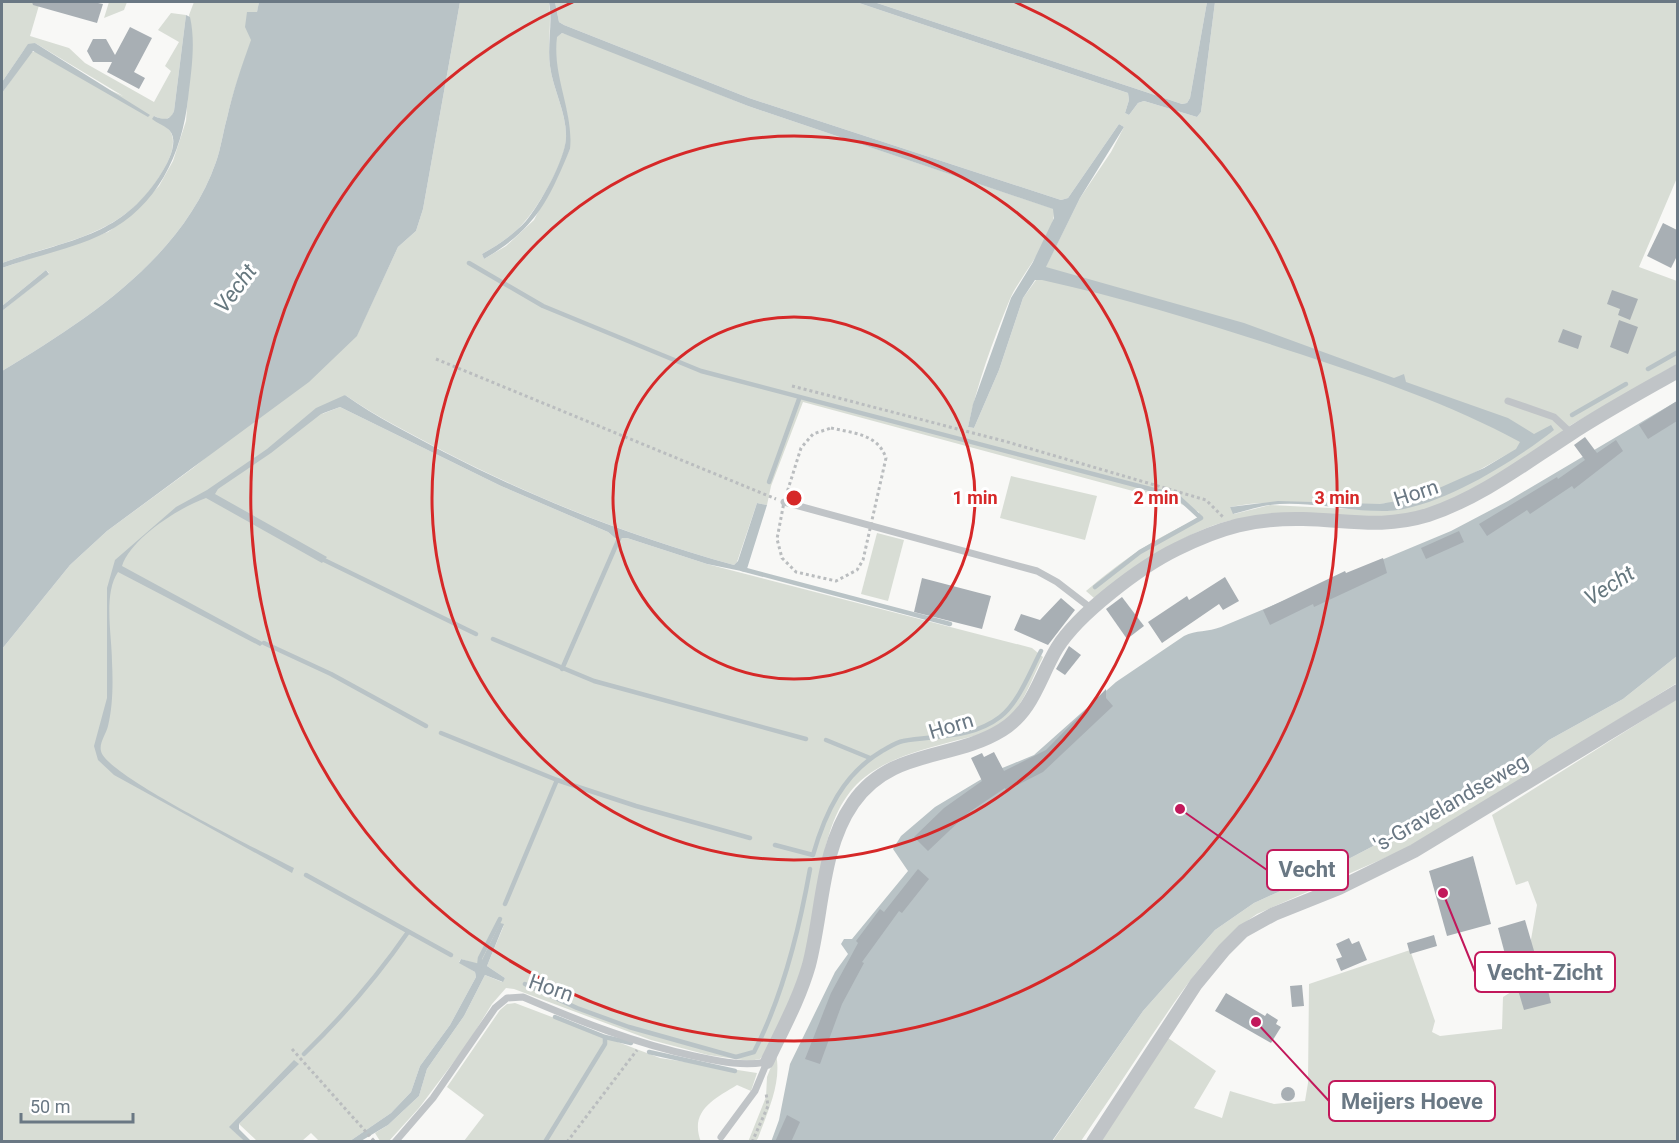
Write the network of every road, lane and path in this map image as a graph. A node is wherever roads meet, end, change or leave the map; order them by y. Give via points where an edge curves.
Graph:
1 (436, 360) dead end
2 (1677, 371) edge
3 (792, 386) dead end
4 (1508, 401) dead end
5 (1572, 433) junction
6 (784, 502) joint
7 (1228, 526) junction
8 (1092, 609) junction
9 (1677, 691) edge
10 (643, 1044) junction
11 (292, 1049) dead end
12 (767, 1062) junction
13 (765, 1086) dead end
14 (721, 1137) dead end
15 (375, 1142) edge
16 (395, 1142) edge
17 (567, 1142) edge
18 (752, 1142) edge
19 (1094, 1142) edge

1 - 6 path
2 - 5 street, Horn
3 - 7 path via 1004,441 1206,500 1221,512
4 - 5 lane via 1554,417
5 - 7 street, Horn via 1492,486 1428,515 1383,525 1286,519
6 - 8 lane via 1037,572
7 - 8 street, Horn via 1174,550
8 - 12 street, Horn via 1057,648 1044,679 1021,716 984,739 896,765 854,802 830,848 822,906 794,1009
9 - 19 street, 's-Gravelandseweg via 1414,851 1243,931 1203,975
10 - 12 lane, Horn via 721,1062
10 - 16 lane, Horn via 523,997 507,998 495,1008 433,1098
10 - 17 path
11 - 15 path
12 - 14 lane via 755,1091
13 - 18 path via 768,1106

